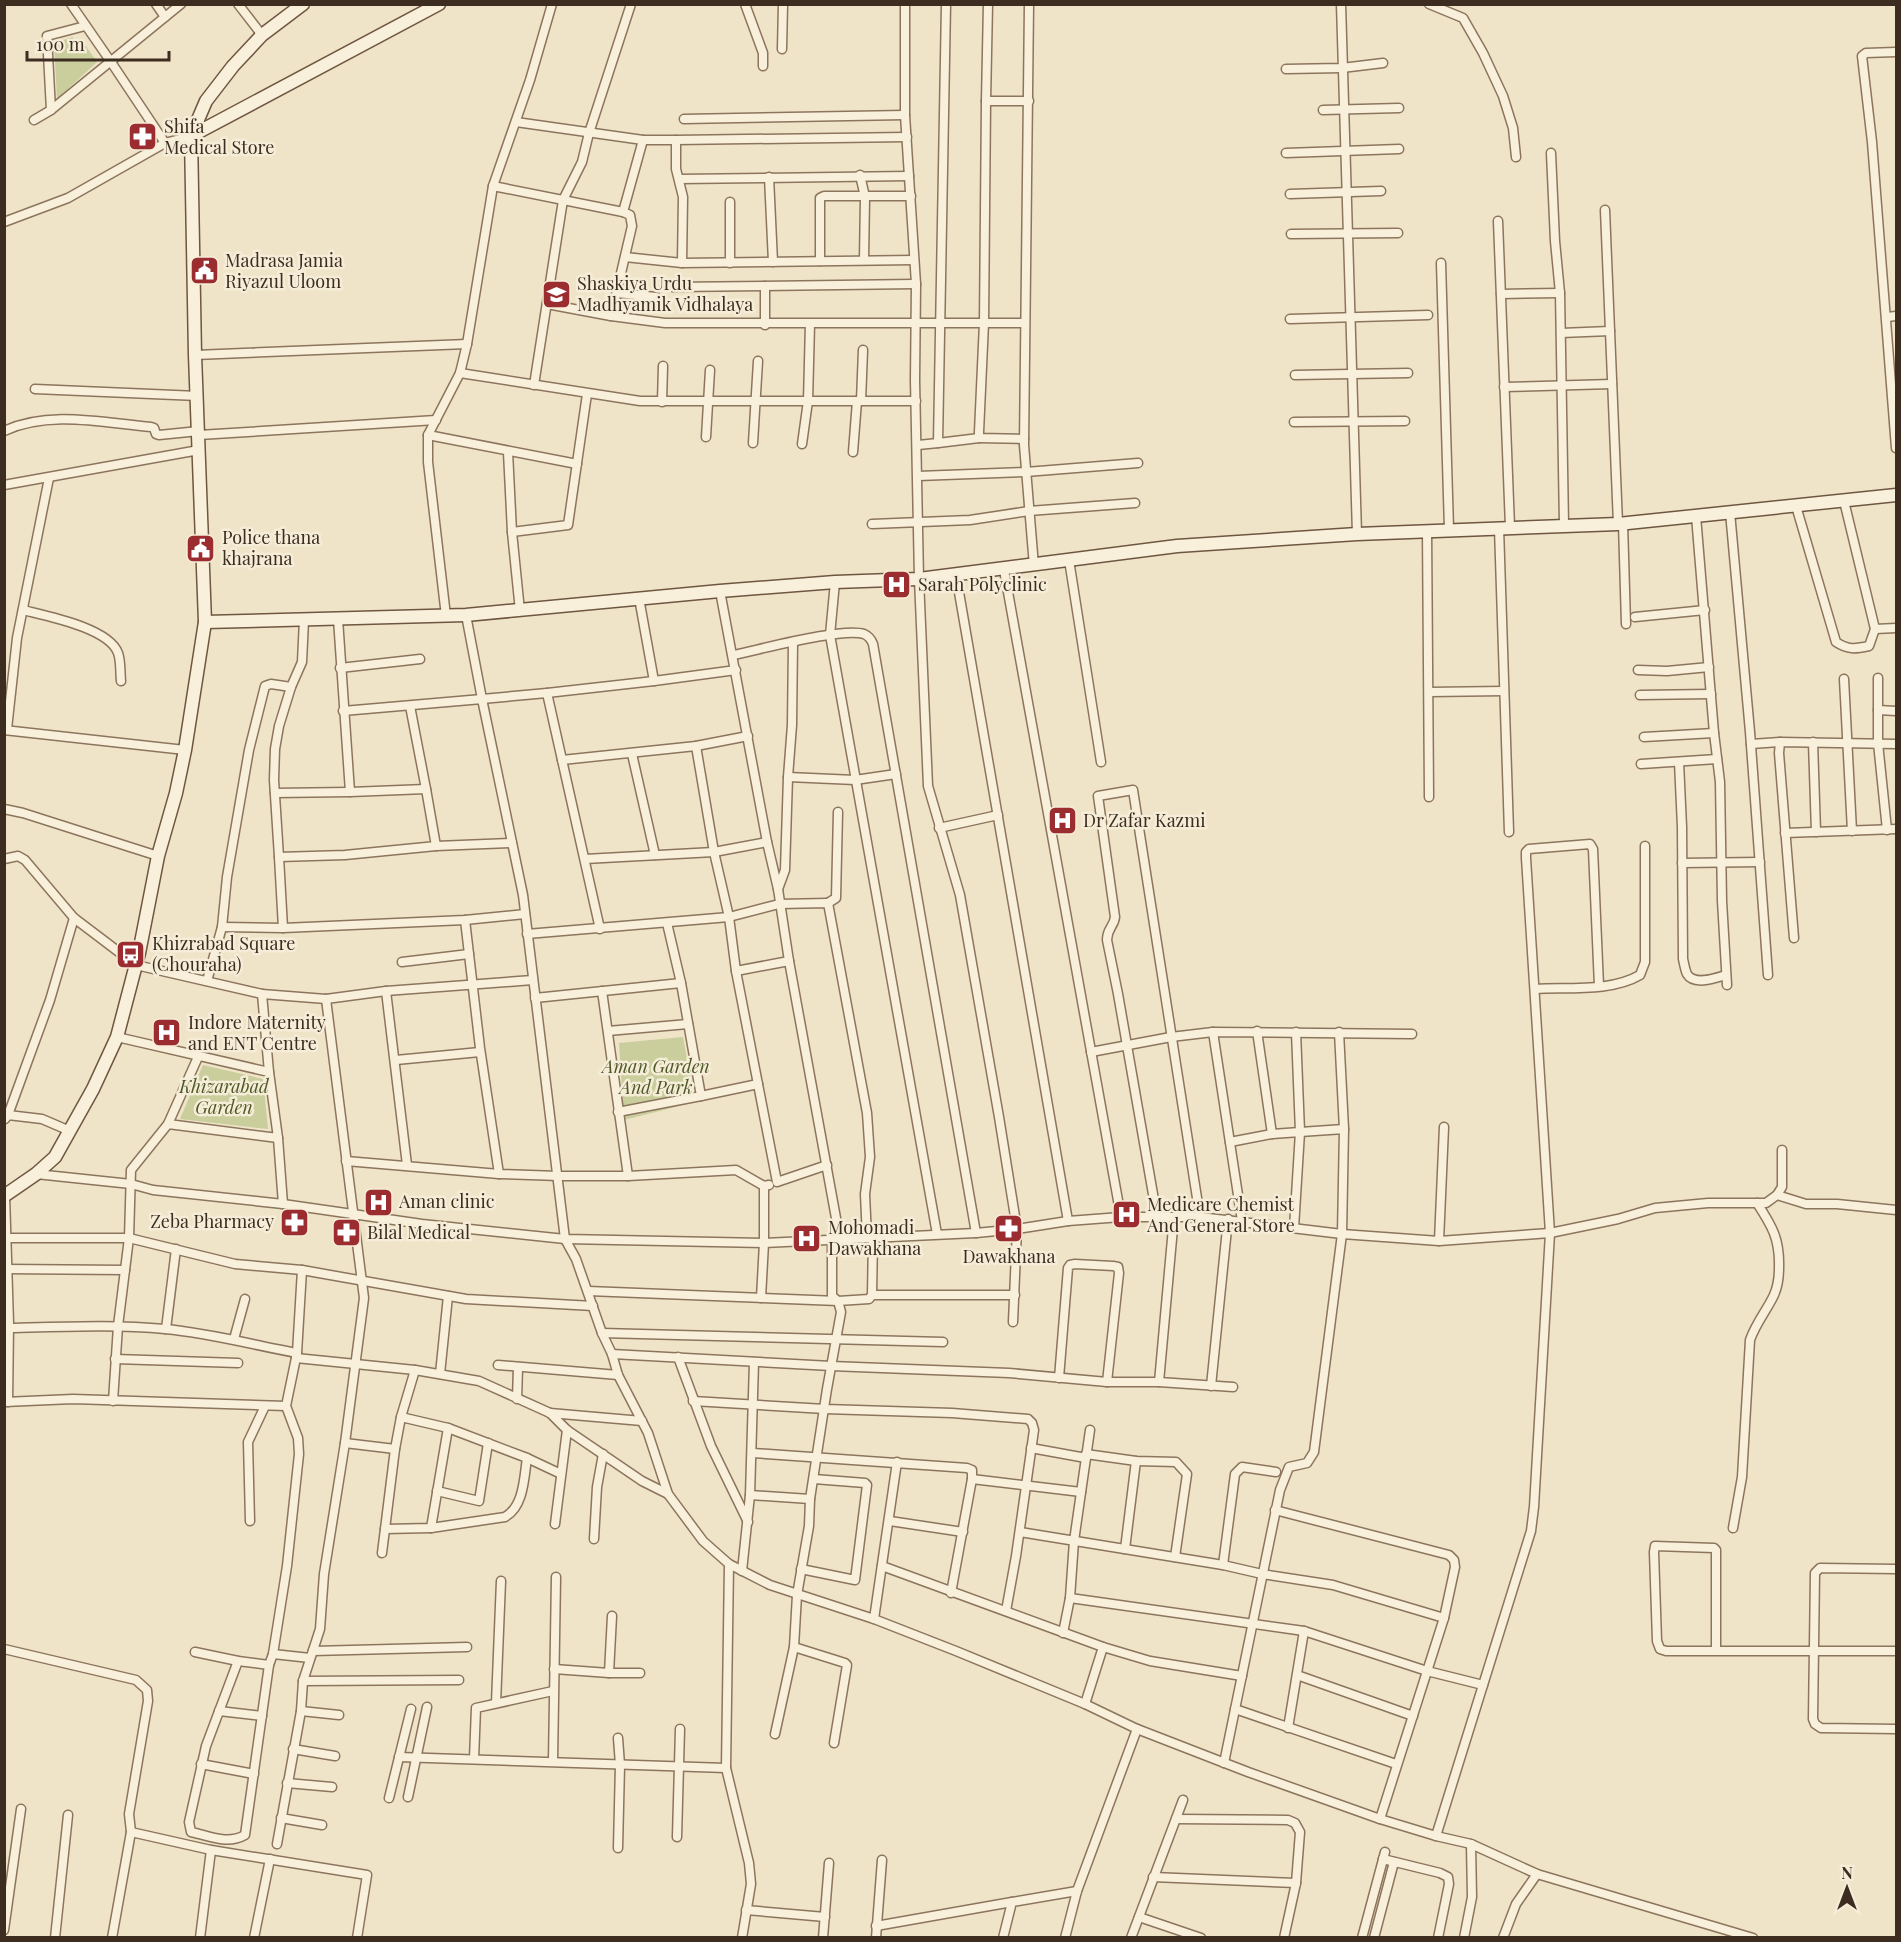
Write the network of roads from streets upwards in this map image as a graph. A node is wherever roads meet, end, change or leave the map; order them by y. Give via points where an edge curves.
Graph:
1 (71, 4) edge
2 (156, 4) edge
3 (181, 4) edge
4 (238, 4) edge
5 (303, 4) edge
6 (439, 4) edge
7 (552, 4) edge
8 (632, 4) edge
9 (745, 4) edge
10 (783, 4) edge
11 (905, 4) edge
12 (946, 4) edge
13 (988, 4) edge
14 (1029, 4) edge
15 (1341, 4) edge
16 (1429, 4) edge
17 (165, 18) junction
18 (86, 26) junction
19 (262, 35) junction
20 (782, 49) dead end
21 (1896, 52) edge
22 (111, 62) junction
23 (1383, 63) dead end
24 (763, 66) dead end
25 (1342, 68) junction
26 (1286, 69) dead end
27 (986, 101) junction
28 (1029, 101) junction
29 (1399, 108) dead end
30 (1344, 109) junction
31 (51, 110) junction
32 (1323, 110) dead end
33 (906, 115) junction
34 (684, 119) dead end
35 (34, 120) dead end
36 (516, 122) junction
37 (589, 133) junction
38 (191, 136) junction
39 (907, 137) junction
40 (676, 140) junction
41 (644, 141) junction
42 (165, 144) junction
43 (1399, 149) dead end
44 (1345, 152) junction
45 (1286, 153) dead end
46 (1551, 153) dead end
47 (1516, 157) dead end
48 (860, 175) junction
49 (909, 176) junction
50 (769, 177) junction
51 (679, 179) junction
52 (494, 186) junction
53 (1382, 191) dead end
54 (1346, 193) junction
55 (1290, 194) dead end
56 (911, 196) junction
57 (865, 197) junction
58 (563, 200) junction
59 (729, 202) dead end
60 (1605, 210) dead end
61 (623, 212) junction
62 (1498, 221) dead end
63 (4, 222) edge
64 (1398, 233) dead end
65 (1291, 234) dead end
66 (1347, 234) junction
67 (625, 257) junction
68 (864, 260) junction
69 (914, 260) junction
70 (820, 261) junction
71 (729, 262) junction
72 (773, 262) junction
73 (682, 263) junction
74 (1442, 263) dead end
75 (916, 284) junction
76 (765, 286) junction
77 (673, 287) dead end
78 (617, 292) junction
79 (1560, 292) junction
80 (1501, 294) junction
81 (656, 297) dead end
82 (547, 304) junction
83 (1428, 315) dead end
84 (611, 316) junction
85 (1896, 316) edge
86 (1349, 317) junction
87 (1887, 317) junction
88 (1290, 320) dead end
89 (915, 322) junction
90 (984, 323) junction
91 (1024, 323) junction
92 (810, 324) junction
93 (940, 324) junction
94 (765, 325) junction
95 (1610, 331) junction
96 (1561, 333) junction
97 (467, 344) junction
98 (863, 350) dead end
99 (195, 355) junction
100 (758, 362) dead end
101 (663, 366) dead end
102 (710, 370) dead end
103 (460, 373) junction
104 (1408, 373) dead end
105 (1295, 375) dead end
106 (1352, 375) junction
107 (1612, 384) junction
108 (534, 385) junction
109 (1562, 385) junction
110 (1504, 387) junction
111 (35, 389) dead end
112 (587, 394) junction
113 (198, 396) junction
114 (916, 400) junction
115 (808, 401) junction
116 (859, 401) junction
117 (662, 402) junction
118 (708, 402) junction
119 (756, 402) junction
120 (436, 420) junction
121 (1405, 421) dead end
122 (1294, 422) dead end
123 (1354, 422) junction
124 (4, 431) edge
125 (199, 433) junction
126 (428, 435) junction
127 (706, 437) dead end
128 (979, 438) junction
129 (1024, 439) junction
130 (753, 443) dead end
131 (938, 443) junction
132 (802, 444) dead end
133 (918, 446) junction
134 (1896, 448) edge
135 (199, 450) junction
136 (508, 452) junction
137 (853, 452) dead end
138 (1138, 462) dead end
139 (577, 464) junction
140 (1026, 472) junction
141 (918, 476) junction
142 (49, 478) junction
143 (4, 485) edge
144 (1896, 495) edge
145 (1844, 501) junction
146 (1135, 503) dead end
147 (1796, 506) junction
148 (1029, 511) junction
149 (1730, 512) junction
150 (1696, 516) junction
151 (918, 523) junction
152 (1621, 523) junction
153 (872, 524) dead end
154 (1564, 525) junction
155 (1504, 528) junction
156 (1449, 529) junction
157 (1426, 531) junction
158 (512, 532) junction
159 (1357, 534) junction
160 (1070, 560) junction
161 (1034, 566) junction
162 (1004, 570) junction
163 (956, 575) junction
164 (919, 579) junction
165 (834, 582) junction
166 (720, 591) junction
167 (639, 598) junction
168 (23, 609) junction
169 (1705, 610) junction
170 (520, 611) junction
171 (466, 615) junction
172 (446, 616) junction
173 (1635, 617) dead end
174 (338, 619) junction
175 (304, 620) junction
176 (205, 622) junction
177 (1626, 624) dead end
178 (1896, 628) edge
179 (1875, 629) junction
180 (830, 635) junction
181 (793, 643) junction
182 (733, 655) junction
183 (420, 659) dead end
184 (1709, 667) junction
185 (340, 668) junction
186 (736, 670) junction
187 (1638, 670) dead end
188 (1878, 678) dead end
189 (1844, 679) dead end
190 (121, 681) dead end
191 (654, 681) junction
192 (291, 687) junction
193 (1504, 691) junction
194 (1429, 692) junction
195 (547, 693) junction
196 (1640, 694) dead end
197 (1711, 694) junction
198 (482, 699) junction
199 (410, 706) junction
200 (1878, 710) junction
201 (343, 711) junction
202 (1896, 711) edge
203 (6, 729) edge
204 (1714, 734) junction
205 (748, 736) junction
206 (1644, 737) dead end
207 (1780, 742) junction
208 (1813, 742) junction
209 (1846, 742) junction
210 (1878, 743) junction
211 (1751, 744) junction
212 (1896, 744) edge
213 (696, 746) junction
214 (185, 750) junction
215 (632, 754) junction
216 (1717, 759) junction
217 (562, 760) junction
218 (1101, 762) dead end
219 (1679, 762) junction
220 (1641, 764) dead end
221 (896, 774) junction
222 (788, 777) junction
223 (855, 780) junction
224 (426, 789) junction
225 (350, 792) junction
226 (275, 793) junction
227 (1429, 797) dead end
228 (4, 809) edge
229 (838, 812) dead end
230 (998, 815) junction
231 (939, 828) junction
232 (1892, 830) edge
233 (1852, 831) junction
234 (1509, 832) dead end
235 (1816, 832) junction
236 (1785, 833) junction
237 (767, 842) junction
238 (512, 843) junction
239 (436, 846) junction
240 (1645, 846) dead end
241 (714, 852) junction
242 (655, 855) junction
243 (158, 856) junction
244 (279, 857) junction
245 (4, 859) edge
246 (585, 859) junction
247 (1760, 862) junction
248 (1682, 863) junction
249 (1722, 864) junction
250 (785, 870) junction
251 (773, 871) junction
252 (778, 889) junction
253 (828, 903) junction
254 (779, 904) junction
255 (525, 914) junction
256 (729, 916) junction
257 (74, 918) junction
258 (465, 920) junction
259 (667, 923) junction
260 (222, 927) junction
261 (283, 928) junction
262 (600, 928) junction
263 (527, 934) junction
264 (1794, 938) dead end
265 (469, 954) junction
266 (789, 961) junction
267 (402, 962) dead end
268 (136, 965) junction
269 (736, 971) junction
270 (1726, 975) junction
271 (1768, 975) dead end
272 (533, 980) junction
273 (207, 981) junction
274 (681, 983) junction
275 (474, 985) junction
276 (1727, 985) dead end
277 (1599, 986) junction
278 (1535, 989) junction
279 (386, 991) junction
280 (602, 991) junction
281 (262, 994) junction
282 (535, 998) junction
283 (326, 999) junction
284 (688, 1024) junction
285 (608, 1031) junction
286 (1257, 1031) junction
287 (1213, 1032) junction
288 (1296, 1032) junction
289 (1339, 1032) junction
290 (1412, 1034) dead end
291 (117, 1036) junction
292 (1171, 1037) junction
293 (1127, 1045) junction
294 (480, 1052) junction
295 (1091, 1052) junction
296 (198, 1057) junction
297 (396, 1060) junction
298 (269, 1072) junction
299 (758, 1084) junction
300 (701, 1096) junction
301 (618, 1112) junction
302 (6, 1117) edge
303 (168, 1124) junction
304 (1444, 1127) dead end
305 (1344, 1129) junction
306 (70, 1131) junction
307 (1300, 1132) junction
308 (1272, 1134) junction
309 (278, 1138) junction
310 (1230, 1142) junction
311 (1782, 1150) dead end
312 (346, 1161) junction
313 (407, 1165) junction
314 (827, 1165) junction
315 (36, 1174) junction
316 (499, 1174) junction
317 (559, 1176) junction
318 (628, 1176) junction
319 (777, 1182) junction
320 (131, 1184) junction
321 (764, 1186) junction
322 (1778, 1195) junction
323 (5, 1196) edge
324 (1757, 1203) junction
325 (283, 1204) junction
326 (1896, 1210) edge
327 (354, 1215) junction
328 (1121, 1217) junction
329 (1157, 1217) junction
330 (1174, 1217) junction
331 (1200, 1217) junction
332 (1228, 1219) junction
333 (1068, 1221) junction
334 (1242, 1221) junction
335 (1294, 1228) junction
336 (1017, 1229) junction
337 (976, 1233) junction
338 (1550, 1233) junction
339 (937, 1234) junction
340 (1342, 1234) junction
341 (7, 1238) junction
342 (129, 1238) junction
343 (870, 1238) junction
344 (565, 1239) junction
345 (836, 1240) junction
346 (1438, 1241) junction
347 (764, 1242) junction
348 (176, 1249) junction
349 (6, 1269) edge
350 (125, 1270) junction
351 (302, 1270) junction
352 (363, 1281) junction
353 (588, 1291) junction
354 (872, 1295) junction
355 (1015, 1295) junction
356 (448, 1296) junction
357 (761, 1298) junction
358 (245, 1299) dead end
359 (838, 1301) junction
360 (593, 1306) junction
361 (1013, 1322) dead end
362 (7, 1325) edge
363 (118, 1326) junction
364 (166, 1329) junction
365 (602, 1333) junction
366 (234, 1339) junction
367 (836, 1340) junction
368 (943, 1342) dead end
369 (612, 1354) junction
370 (297, 1355) junction
371 (678, 1357) junction
372 (115, 1359) junction
373 (754, 1362) junction
374 (238, 1363) dead end
375 (357, 1365) junction
376 (498, 1365) dead end
377 (831, 1366) junction
378 (518, 1367) junction
379 (415, 1370) junction
380 (6, 1373) edge
381 (440, 1374) junction
382 (618, 1374) junction
383 (1059, 1378) junction
384 (1107, 1382) junction
385 (1159, 1382) junction
386 (1211, 1386) junction
387 (1233, 1387) dead end
388 (518, 1399) junction
389 (113, 1401) junction
390 (693, 1401) junction
391 (6, 1402) edge
392 (753, 1403) junction
393 (265, 1406) junction
394 (286, 1406) junction
395 (825, 1409) junction
396 (550, 1413) junction
397 (401, 1417) junction
398 (642, 1421) junction
399 (448, 1428) junction
400 (567, 1430) junction
401 (1090, 1430) dead end
402 (345, 1443) junction
403 (488, 1443) junction
404 (1031, 1448) junction
405 (395, 1449) junction
406 (753, 1453) junction
407 (603, 1454) junction
408 (1086, 1456) junction
409 (818, 1457) junction
410 (527, 1458) junction
411 (1136, 1461) junction
412 (897, 1462) junction
413 (1276, 1472) dead end
414 (561, 1474) junction
415 (814, 1479) junction
416 (972, 1479) junction
417 (1027, 1485) junction
418 (437, 1491) junction
419 (1081, 1492) junction
420 (668, 1494) junction
421 (750, 1496) junction
422 (810, 1499) junction
423 (1275, 1510) junction
424 (250, 1521) dead end
425 (890, 1521) junction
426 (748, 1522) junction
427 (555, 1524) dead end
428 (431, 1528) junction
429 (1732, 1528) dead end
430 (385, 1529) junction
431 (963, 1532) junction
432 (1020, 1532) junction
433 (594, 1539) dead end
434 (1074, 1541) junction
435 (1125, 1549) junction
436 (382, 1553) dead end
437 (1175, 1557) junction
438 (729, 1564) junction
439 (1223, 1565) junction
440 (882, 1566) junction
441 (801, 1569) junction
442 (1896, 1569) edge
443 (742, 1572) junction
444 (1262, 1574) junction
445 (556, 1577) dead end
446 (501, 1581) dead end
447 (951, 1593) junction
448 (797, 1595) junction
449 (1070, 1598) junction
450 (1006, 1611) junction
451 (612, 1616) dead end
452 (1444, 1618) junction
453 (874, 1619) junction
454 (1252, 1623) junction
455 (1304, 1631) junction
456 (1063, 1633) junction
457 (467, 1647) dead end
458 (794, 1647) junction
459 (1103, 1647) junction
460 (4, 1649) edge
461 (1813, 1650) junction
462 (1716, 1651) junction
463 (1896, 1651) edge
464 (195, 1652) dead end
465 (273, 1654) junction
466 (312, 1655) junction
467 (238, 1661) junction
468 (269, 1665) junction
469 (554, 1669) junction
470 (1426, 1671) junction
471 (609, 1672) junction
472 (640, 1673) dead end
473 (1297, 1675) junction
474 (1242, 1676) junction
475 (459, 1680) dead end
476 (303, 1681) junction
477 (1483, 1685) junction
478 (553, 1691) junction
479 (496, 1703) junction
480 (1084, 1704) junction
481 (427, 1707) dead end
482 (411, 1709) dead end
483 (1235, 1709) junction
484 (219, 1711) junction
485 (302, 1711) junction
486 (339, 1715) dead end
487 (262, 1716) junction
488 (1413, 1716) junction
489 (1288, 1728) junction
490 (680, 1729) dead end
491 (1137, 1729) junction
492 (1896, 1729) edge
493 (775, 1734) dead end
494 (618, 1738) dead end
495 (834, 1743) dead end
496 (293, 1749) junction
497 (336, 1756) dead end
498 (399, 1757) junction
499 (417, 1758) junction
500 (474, 1759) junction
501 (553, 1761) junction
502 (1224, 1763) junction
503 (201, 1764) junction
504 (1396, 1764) junction
505 (620, 1765) junction
506 (678, 1767) junction
507 (726, 1768) junction
508 (254, 1774) junction
509 (287, 1783) junction
510 (332, 1787) dead end
511 (408, 1797) dead end
512 (389, 1798) dead end
513 (1183, 1800) dead end
514 (21, 1809) dead end
515 (68, 1815) dead end
516 (281, 1818) junction
517 (1176, 1819) junction
518 (1380, 1819) junction
519 (322, 1825) dead end
520 (131, 1832) junction
521 (1436, 1836) junction
522 (677, 1837) dead end
523 (277, 1844) dead end
524 (1471, 1844) junction
525 (618, 1848) dead end
526 (212, 1850) junction
527 (270, 1859) junction
528 (882, 1860) dead end
529 (1394, 1862) junction
530 (829, 1863) dead end
531 (1537, 1874) junction
532 (1154, 1877) junction
533 (1296, 1883) junction
534 (1077, 1891) junction
535 (1012, 1902) junction
536 (746, 1910) junction
537 (825, 1917) junction
538 (1139, 1917) junction
539 (876, 1926) junction
540 (1365, 1928) junction
541 (4, 1930) edge
542 (1375, 1934) edge
543 (55, 1938) edge
544 (112, 1938) edge
545 (201, 1938) edge
546 (254, 1938) edge
547 (357, 1938) edge
548 (742, 1938) edge
549 (823, 1938) edge
550 (876, 1938) edge
551 (1003, 1938) edge
552 (1065, 1938) edge
553 (1131, 1938) edge
554 (1200, 1938) edge
555 (1284, 1938) edge
556 (1362, 1938) edge
557 (1438, 1938) edge
558 (1464, 1938) edge
559 (1503, 1938) edge
560 (1753, 1938) edge

1 - 18 street
2 - 17 street
3 - 17 street
4 - 19 street
5 - 19 street
6 - 38 street
7 - 36 street
8 - 37 street
9 - 24 street via 762,49
10 - 20 street
11 - 33 street
12 - 93 street
13 - 27 street
14 - 28 street
15 - 25 street
16 - 47 street via 1463,18 1483,53 1503,96 1513,128
17 - 22 street
18 - 22 street
18 - 31 street via 47,36
19 - 38 street via 206,101
21 - 87 street via 1862,56
22 - 31 street
22 - 42 street
23 - 25 street
25 - 26 street
25 - 30 street
27 - 28 street
27 - 90 street
28 - 91 street
29 - 30 street
30 - 32 street
30 - 44 street
31 - 35 street
33 - 34 street
33 - 39 street
36 - 37 street
36 - 52 street
37 - 41 street
37 - 58 street via 582,162
38 - 42 street
38 - 99 street
39 - 40 street
39 - 49 street
40 - 41 street
40 - 51 street
41 - 61 street
42 - 63 street via 68,198
43 - 44 street
44 - 45 street
44 - 54 street
46 - 79 street
48 - 49 street
48 - 50 street
48 - 57 street
49 - 56 street
50 - 51 street
50 - 72 street
51 - 73 street via 683,197
52 - 58 street
52 - 97 street
53 - 54 street
54 - 55 street
54 - 66 street
56 - 57 street
56 - 69 street
57 - 68 street
57 - 70 street via 820,198
58 - 61 street
58 - 82 street
59 - 71 street
60 - 95 street
61 - 67 street via 632,220
62 - 80 street
64 - 66 street
65 - 66 street
66 - 86 street
67 - 73 street
67 - 78 street
68 - 69 street
68 - 70 street
69 - 75 street
70 - 72 street
71 - 72 street
71 - 73 street
74 - 156 street
75 - 76 street
75 - 89 street
76 - 77 street
76 - 94 street
78 - 81 street
78 - 84 street
79 - 80 street
79 - 96 street
80 - 110 street
82 - 84 street
82 - 108 street
83 - 86 street
84 - 94 street via 665,323
85 - 87 street
86 - 88 street
86 - 106 street
87 - 134 street
89 - 92 street
89 - 93 street
89 - 114 street
90 - 91 street
90 - 93 street
90 - 128 street
91 - 129 street
92 - 94 street
92 - 115 street
93 - 131 street
95 - 96 street
95 - 107 street
96 - 109 street
97 - 99 street
97 - 103 street
98 - 116 street
99 - 113 street
100 - 119 street
101 - 117 street
102 - 118 street
103 - 108 street
103 - 120 street
104 - 106 street
105 - 106 street
106 - 123 street
107 - 109 street
107 - 152 street
108 - 112 street
109 - 110 street
109 - 154 street
110 - 155 street
111 - 113 street
112 - 117 street
112 - 139 street
113 - 125 street
114 - 116 street
114 - 133 street
115 - 116 street
115 - 119 street
115 - 132 street
116 - 137 street
117 - 118 street
118 - 119 street
118 - 127 street
119 - 130 street
120 - 125 street
120 - 126 street
121 - 123 street
122 - 123 street
123 - 159 street
124 - 125 street via 45,420 82,420 151,427 159,435
125 - 135 street
126 - 136 street
126 - 172 street
128 - 129 street
128 - 131 street
129 - 140 street
131 - 133 street
133 - 141 street
135 - 142 street
135 - 176 street
136 - 139 street
136 - 158 street
138 - 140 street
139 - 158 street via 568,525
140 - 141 street
140 - 148 street
141 - 151 street
142 - 143 street
142 - 168 street
144 - 145 street
145 - 147 street
145 - 179 street
146 - 148 street
147 - 149 street
147 - 179 street via 1836,642 1845,648 1869,646
148 - 151 street
148 - 161 street
149 - 150 street
149 - 211 street
150 - 152 street
150 - 169 street
151 - 153 street
151 - 164 street
152 - 154 street
152 - 177 street
154 - 155 street
155 - 156 street
155 - 193 street
156 - 157 street
157 - 159 street
157 - 194 street
158 - 170 street
159 - 160 street via 1177,546
160 - 161 street
160 - 218 street
161 - 162 street
162 - 163 street
162 - 295 street
163 - 164 street
163 - 230 street
164 - 165 street
164 - 231 street via 928,786
165 - 166 street
165 - 180 street
166 - 167 street
166 - 182 street
167 - 170 street
167 - 191 street
168 - 190 street via 74,624 111,642 118,653
168 - 203 street
169 - 173 street
169 - 184 street
170 - 171 street
171 - 172 street
171 - 198 street
172 - 174 street
174 - 175 street
174 - 185 street
175 - 176 street
175 - 192 street via 302,662
176 - 214 street
178 - 179 street
180 - 181 street
180 - 221 street via 861,633 869,636 873,644
180 - 223 street
181 - 182 street
181 - 222 street
182 - 186 street
183 - 185 street
184 - 187 street
184 - 197 street
185 - 201 street
186 - 191 street
186 - 205 street
188 - 200 street
189 - 209 street
191 - 195 street
192 - 226 street via 275,749
192 - 260 street via 265,686 246,761
193 - 194 street
193 - 234 street
194 - 227 street
195 - 198 street
195 - 217 street
196 - 197 street
197 - 204 street
198 - 199 street
198 - 238 street
199 - 201 street
199 - 224 street
200 - 202 street
200 - 210 street
201 - 225 street
203 - 214 street
204 - 206 street
204 - 216 street
205 - 213 street
205 - 237 street
207 - 208 street
207 - 211 street
207 - 236 street
208 - 209 street
208 - 235 street
209 - 210 street
209 - 233 street
210 - 212 street
210 - 232 street
211 - 247 street
213 - 215 street
213 - 241 street
214 - 243 street
215 - 217 street
215 - 242 street
216 - 219 street
216 - 249 street
217 - 246 street
219 - 220 street
219 - 248 street
221 - 223 street
221 - 337 street
222 - 223 street
222 - 250 street
223 - 339 street
224 - 225 street
224 - 239 street
225 - 226 street
226 - 244 street
228 - 243 street
229 - 253 street via 836,898
230 - 231 street
230 - 333 street
231 - 336 street via 960,895
232 - 233 street
233 - 235 street
235 - 236 street
236 - 264 street
237 - 241 street
237 - 251 street
238 - 239 street
238 - 255 street
239 - 244 street
240 - 277 street via 1645,962 1640,975 1629,982
241 - 242 street
241 - 256 street
242 - 246 street
243 - 268 street
244 - 261 street
245 - 257 street via 18,856 25,860
246 - 262 street
247 - 249 street
247 - 271 street
248 - 249 street
248 - 270 street via 1683,959 1688,975 1710,980
249 - 270 street
250 - 251 street
250 - 252 street
251 - 252 street
252 - 254 street
253 - 254 street
253 - 343 street via 867,1113 870,1157 865,1194
254 - 256 street
254 - 266 street
255 - 258 street
255 - 263 street
256 - 259 street
256 - 269 street
257 - 268 street
257 - 302 street via 50,1000
258 - 261 street
258 - 265 street
259 - 262 street
259 - 274 street
260 - 261 street
260 - 273 street
262 - 263 street
263 - 272 street
265 - 267 street
265 - 275 street
266 - 269 street
266 - 314 street
268 - 273 street
268 - 291 street
269 - 299 street
270 - 276 street
272 - 275 street
272 - 282 street
273 - 281 street
274 - 280 street
274 - 284 street
275 - 279 street
275 - 294 street
277 - 278 street
277 - 278 street via 1593,849 1590,844 1580,843 1526,852
278 - 338 street
279 - 283 street
279 - 297 street
280 - 282 street
280 - 285 street
281 - 283 street
281 - 298 street
282 - 317 street
283 - 312 street
284 - 285 street
284 - 300 street
285 - 301 street
286 - 287 street
286 - 288 street
286 - 308 street
287 - 292 street
287 - 310 street
288 - 289 street
288 - 307 street
289 - 290 street
289 - 305 street
291 - 296 street
291 - 306 street
292 - 293 street
292 - 293 street via 1133,790 1098,796 1115,917 1107,940
292 - 331 street
293 - 295 street
293 - 329 street
294 - 297 street
294 - 316 street
295 - 328 street
296 - 298 street
296 - 303 street
297 - 313 street
298 - 309 street
299 - 300 street
299 - 319 street
300 - 301 street
301 - 318 street
302 - 306 street via 42,1119
303 - 309 street
303 - 320 street via 131,1170
304 - 346 street
305 - 307 street
305 - 340 street
306 - 315 street via 55,1157
307 - 308 street
307 - 335 street
308 - 310 street
309 - 325 street
310 - 334 street
311 - 322 street via 1782,1187
312 - 313 street
312 - 327 street
313 - 316 street
314 - 319 street
314 - 345 street
315 - 320 street
315 - 323 street
316 - 317 street
317 - 318 street
317 - 344 street
318 - 321 street via 736,1170
319 - 321 street
320 - 325 street via 153,1190
320 - 342 street
321 - 347 street
322 - 324 street via 1766,1203
322 - 326 street via 1806,1204
323 - 341 street
324 - 338 street via 1655,1208
324 - 429 street via 1778,1241 1779,1282 1750,1340 1742,1477
325 - 327 street
327 - 344 street
327 - 352 street
328 - 329 street
328 - 333 street
329 - 330 street
330 - 331 street
330 - 385 street
331 - 332 street
332 - 334 street
332 - 386 street
333 - 336 street
334 - 335 street
335 - 340 street
336 - 337 street
336 - 355 street
337 - 339 street
338 - 346 street
338 - 477 street via 1531,1531
339 - 343 street
340 - 346 street
340 - 423 street via 1314,1452 1307,1463 1289,1467
341 - 342 street
341 - 349 street
342 - 348 street
342 - 350 street
343 - 345 street
343 - 354 street
344 - 347 street
344 - 353 street
345 - 347 street
345 - 359 street via 832,1296
347 - 357 street
348 - 351 street via 235,1264
348 - 364 street
349 - 350 street
349 - 362 street
350 - 363 street
351 - 352 street
351 - 370 street
352 - 356 street
352 - 375 street
353 - 357 street
353 - 360 street
354 - 355 street
354 - 359 street via 869,1299
355 - 361 street
356 - 360 street
356 - 381 street
357 - 359 street
358 - 366 street
359 - 367 street via 841,1312
360 - 365 street
362 - 363 street
362 - 380 street
363 - 364 street
363 - 372 street
364 - 366 street
365 - 367 street
365 - 369 street
366 - 370 street
367 - 368 street
367 - 377 street
369 - 371 street
369 - 382 street
370 - 375 street
370 - 394 street
371 - 373 street
371 - 390 street
372 - 374 street
372 - 389 street
373 - 377 street
373 - 392 street
375 - 379 street
375 - 402 street
376 - 378 street
377 - 383 street
377 - 395 street
378 - 382 street
378 - 388 street
379 - 381 street
379 - 397 street
380 - 391 street
381 - 388 street via 479,1381
382 - 398 street
383 - 384 street
383 - 384 street via 1068,1268 1075,1264 1113,1266 1118,1267 1119,1273
384 - 385 street
385 - 386 street
386 - 387 street
388 - 396 street
389 - 391 street
389 - 393 street
390 - 392 street
390 - 426 street
392 - 395 street
392 - 406 street
393 - 394 street
393 - 424 street via 248,1442
394 - 465 street via 298,1438 299,1454
395 - 404 street via 1028,1419 1034,1430
395 - 409 street
396 - 398 street
396 - 400 street
397 - 399 street
397 - 405 street
398 - 420 street
399 - 403 street
399 - 418 street
400 - 407 street
400 - 414 street
401 - 408 street
402 - 405 street
402 - 466 street via 324,1574 320,1629
403 - 410 street
403 - 418 street via 479,1501
404 - 408 street
404 - 417 street
405 - 430 street
406 - 409 street
406 - 421 street
407 - 420 street
407 - 433 street
408 - 411 street
408 - 419 street
409 - 412 street
409 - 415 street
410 - 414 street
410 - 428 street via 519,1502 511,1514
411 - 435 street
411 - 437 street via 1176,1462 1187,1474
412 - 416 street via 967,1468 972,1470
412 - 425 street
413 - 439 street via 1242,1467 1235,1474
414 - 427 street
415 - 422 street
415 - 441 street via 867,1485 855,1580
416 - 417 street
416 - 431 street
417 - 419 street
417 - 432 street
418 - 428 street
419 - 434 street
420 - 438 street via 703,1541
421 - 422 street
421 - 426 street
422 - 441 street
423 - 444 street
423 - 452 street via 1453,1558 1455,1567
425 - 431 street
425 - 440 street
426 - 443 street
428 - 430 street
430 - 436 street
431 - 447 street
432 - 434 street
432 - 450 street
434 - 435 street
434 - 449 street
435 - 437 street
437 - 439 street
438 - 443 street
438 - 507 street
439 - 444 street
440 - 447 street
440 - 453 street
441 - 448 street
442 - 461 street via 1820,1568 1815,1573
443 - 448 street
444 - 452 street via 1333,1585
444 - 454 street
445 - 469 street
446 - 479 street
447 - 450 street
448 - 453 street
448 - 458 street
449 - 454 street
449 - 456 street
450 - 456 street
451 - 471 street
452 - 470 street
453 - 480 street
454 - 455 street
454 - 474 street
455 - 470 street
455 - 473 street
456 - 459 street
457 - 466 street
458 - 493 street
458 - 495 street via 847,1665
459 - 474 street via 1150,1661
459 - 480 street
460 - 520 street via 136,1680 147,1690 129,1814
461 - 462 street
461 - 463 street
461 - 492 street via 1815,1724 1821,1728
462 - 462 street via 1716,1550 1655,1546 1660,1649
464 - 467 street
465 - 466 street
465 - 468 street
466 - 476 street
467 - 468 street
467 - 484 street
468 - 487 street
469 - 471 street
469 - 478 street
470 - 477 street
470 - 488 street
471 - 472 street
473 - 488 street
473 - 489 street
474 - 483 street
475 - 476 street
476 - 485 street
477 - 521 street
478 - 479 street
478 - 501 street
479 - 500 street via 476,1708
480 - 491 street
481 - 499 street
482 - 498 street
483 - 489 street
483 - 502 street
484 - 487 street
484 - 503 street
485 - 486 street
485 - 496 street
487 - 508 street
488 - 504 street
489 - 504 street
490 - 506 street
491 - 502 street
491 - 534 street
494 - 505 street
496 - 497 street
496 - 509 street
498 - 499 street
498 - 512 street
499 - 500 street
499 - 511 street
500 - 501 street
501 - 505 street
502 - 518 street
503 - 508 street
503 - 508 street via 189,1822 191,1832 227,1841 245,1834
504 - 518 street
505 - 506 street
505 - 525 street
506 - 507 street
506 - 522 street
507 - 536 street via 749,1863 751,1884
509 - 510 street
509 - 516 street
513 - 517 street
514 - 541 street
515 - 543 street
516 - 519 street
516 - 523 street
517 - 532 street
517 - 533 street via 1295,1823 1300,1832
518 - 521 street
520 - 526 street
520 - 544 street
521 - 524 street
524 - 531 street
524 - 558 street via 1472,1897
526 - 527 street
526 - 545 street
527 - 546 street
527 - 547 street via 367,1875
528 - 539 street
529 - 540 street via 1384,1856
529 - 542 street
529 - 557 street via 1448,1877
530 - 537 street
531 - 559 street via 1516,1904
531 - 560 street
532 - 533 street
532 - 538 street
533 - 555 street
534 - 535 street
534 - 552 street
535 - 539 street
535 - 551 street
536 - 537 street
536 - 548 street
537 - 549 street
538 - 553 street
538 - 554 street
539 - 550 street
540 - 542 street
540 - 556 street

